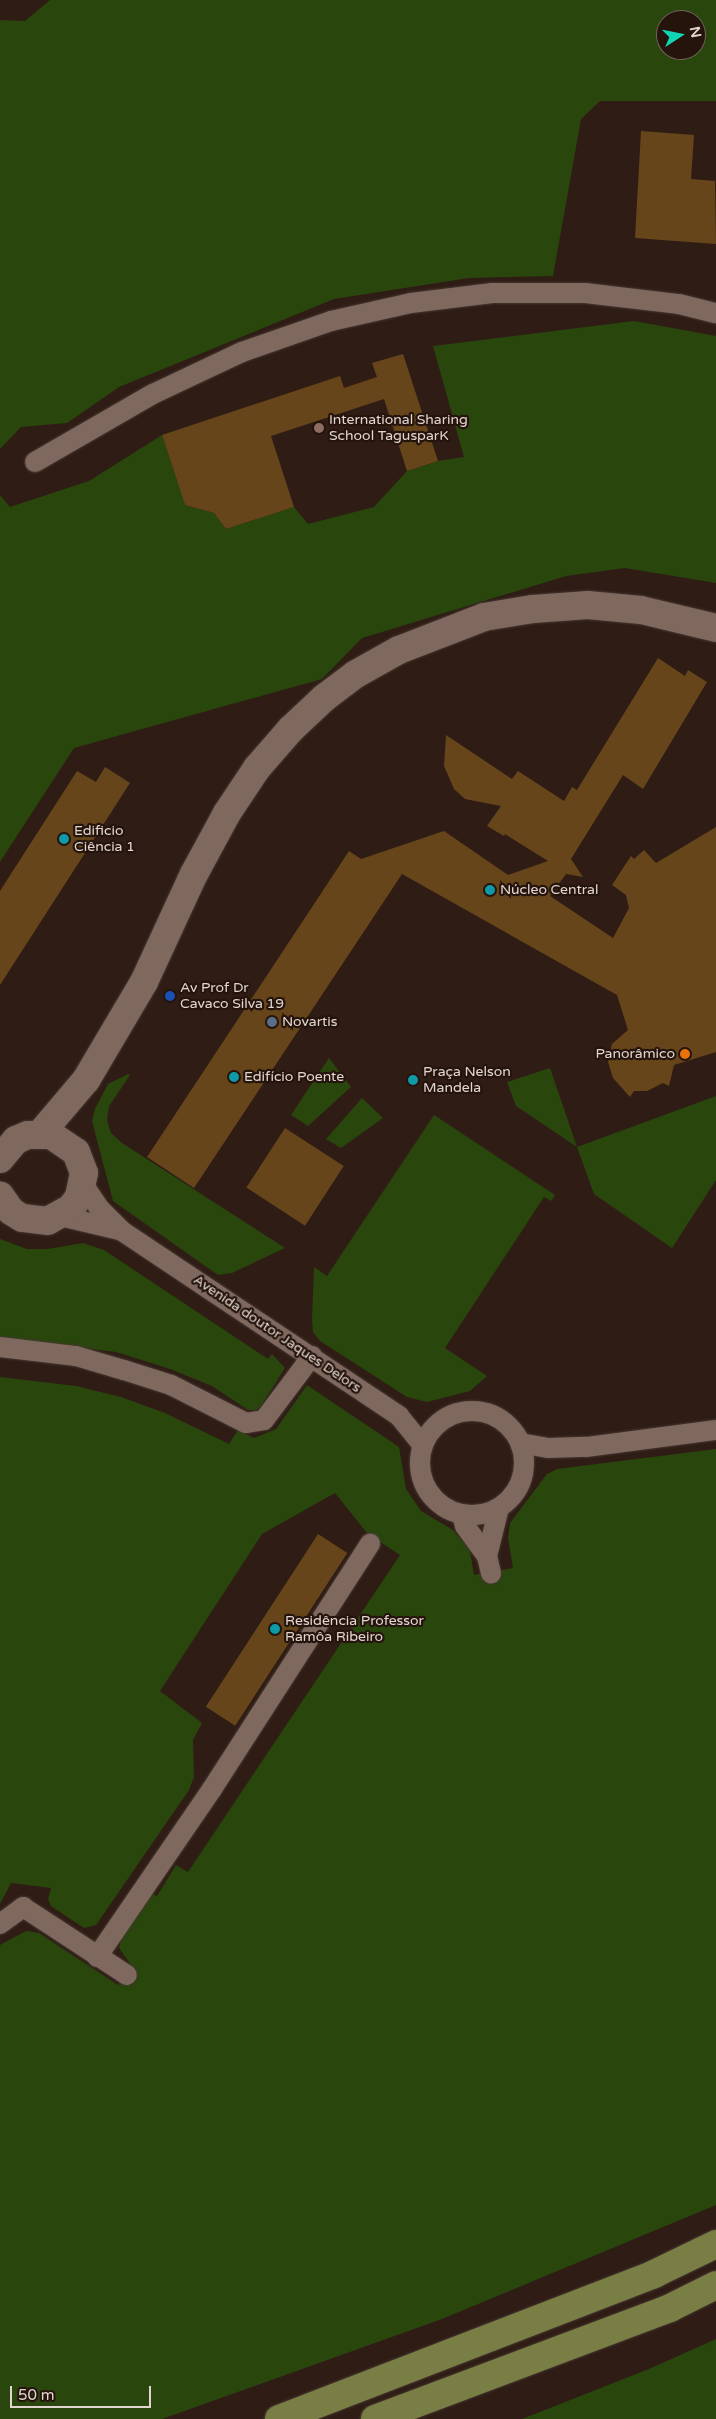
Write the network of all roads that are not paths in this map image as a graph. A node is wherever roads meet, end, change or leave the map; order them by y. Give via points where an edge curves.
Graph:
1 (716, 313) edge
2 (35, 462) dead end
3 (716, 628) edge
4 (86, 1080) junction
5 (41, 1133) junction
6 (76, 1152) junction
7 (0, 1158) edge
8 (83, 1184) junction
9 (4, 1204) edge
10 (60, 1216) junction
11 (122, 1230) junction
12 (0, 1347) edge
13 (312, 1356) junction
14 (399, 1416) junction
15 (441, 1422) junction
16 (716, 1430) edge
17 (520, 1443) junction
18 (423, 1446) junction
19 (586, 1447) junction
20 (523, 1474) junction
21 (499, 1508) junction
22 (462, 1515) junction
23 (370, 1544) dead end
24 (0, 1924) edge
25 (97, 1957) junction
26 (127, 1975) dead end
27 (716, 2244) edge
28 (716, 2285) edge
29 (279, 2419) edge
30 (375, 2419) edge

1 - 2 street via 679,304 585,293 492,292 393,307 331,321 197,371
3 - 4 main road via 641,610 588,606 534,609 484,618 438,634 399,650 356,674 291,729 257,768 227,813 194,874 144,982
4 - 5 main road
4 - 6 main road via 75,1121
5 - 6 main road via 61,1138
5 - 7 main road via 16,1140
6 - 8 main road via 84,1173
8 - 10 main road via 71,1208
8 - 11 street, Avenida doutor Jaques Delors via 100,1209
9 - 10 main road via 35,1221
10 - 11 street, Avenida doutor Jaques Delors
11 - 13 street, Avenida doutor Jaques Delors
12 - 13 street via 76,1356 124,1370 171,1386 246,1423 264,1420
13 - 14 street, Avenida doutor Jaques Delors
14 - 15 street
14 - 18 street, Avenida doutor Jaques Delors
15 - 17 street via 455,1414 471,1411 489,1414 506,1423
15 - 18 street
16 - 19 street
17 - 19 street via 549,1448
17 - 20 street
18 - 22 street via 421,1468 428,1489 442,1506
19 - 20 street via 545,1458
20 - 21 street via 510,1499
21 - 22 street via 488,1513
21 - 22 street via 489,1565 465,1526
23 - 25 street via 222,1774
24 - 25 street via 23,1907
25 - 26 street
27 - 29 main road via 654,2274
28 - 30 main road via 670,2308

